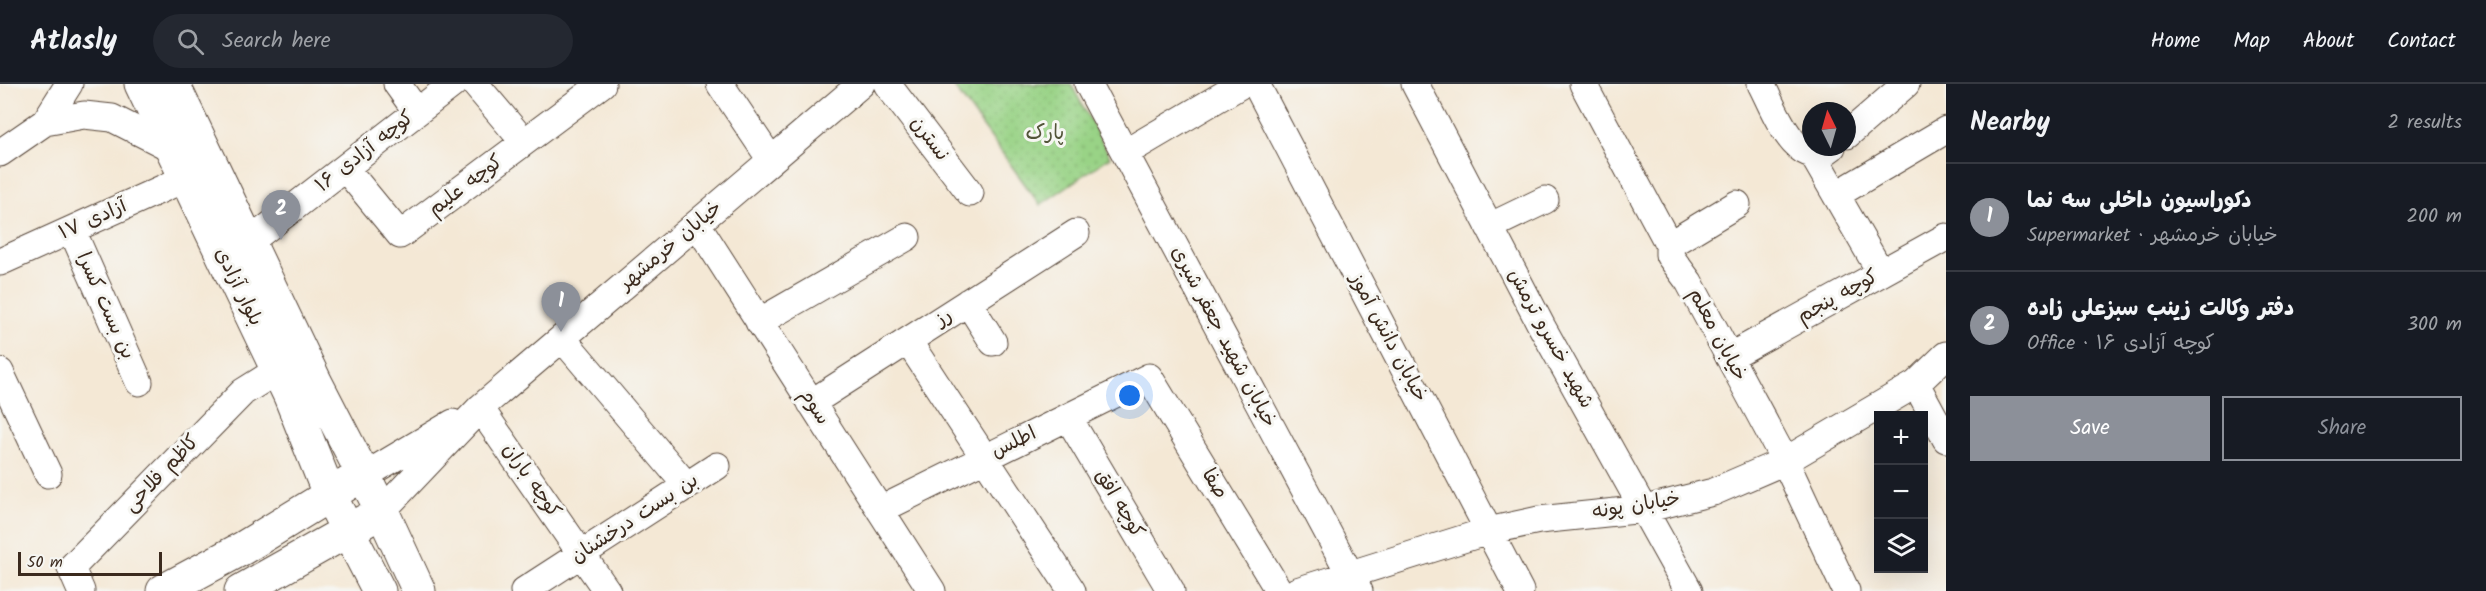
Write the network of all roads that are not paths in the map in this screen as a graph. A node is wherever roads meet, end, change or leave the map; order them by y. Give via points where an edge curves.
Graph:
1 (69, 84) edge
2 (141, 84) edge
3 (397, 84) edge
4 (453, 84) edge
5 (475, 84) edge
6 (602, 84) edge
7 (720, 84) edge
8 (861, 84) edge
9 (887, 84) edge
10 (1088, 84) edge
11 (1242, 84) edge
12 (1256, 84) edge
13 (1415, 84) edge
14 (1582, 84) edge
15 (1761, 84) edge
16 (1906, 84) edge
17 (185, 93) edge
18 (417, 112) junction
19 (45, 122) junction
20 (1856, 127) edge
21 (1946, 130) edge
22 (524, 142) junction
23 (171, 148) junction
24 (1802, 152) edge
25 (0, 153) edge
26 (1125, 153) junction
27 (1824, 156) edge
28 (771, 160) junction
29 (345, 168) junction
30 (186, 178) junction
31 (970, 193) dead end
32 (1836, 195) junction
33 (1545, 200) dead end
34 (1737, 204) dead end
35 (697, 224) junction
36 (1489, 227) junction
37 (72, 230) junction
38 (1076, 233) dead end
39 (907, 237) dead end
40 (1946, 237) edge
41 (249, 242) junction
42 (1669, 245) junction
43 (0, 262) edge
44 (1881, 273) junction
45 (968, 302) junction
46 (759, 322) junction
47 (562, 338) junction
48 (908, 341) junction
49 (993, 342) dead end
50 (1946, 355) edge
51 (1729, 357) junction
52 (1149, 377) joint
53 (139, 382) dead end
54 (295, 383) junction
55 (2, 384) edge
56 (1916, 384) junction
57 (811, 403) junction
58 (480, 408) junction
59 (1068, 417) junction
60 (1946, 439) edge
61 (985, 458) junction
62 (1785, 461) junction
63 (717, 466) dead end
64 (48, 474) dead end
65 (364, 476) junction
66 (687, 486) junction
67 (329, 494) junction
68 (1645, 509) junction
69 (880, 510) junction
70 (382, 511) junction
71 (347, 531) junction
72 (1488, 531) junction
73 (243, 548) junction
74 (582, 554) junction
75 (1354, 582) edge
76 (249, 587) edge
77 (921, 587) edge
78 (81, 591) edge
79 (163, 591) edge
80 (379, 591) edge
81 (419, 591) edge
82 (524, 591) edge
83 (607, 591) edge
84 (1072, 591) edge
85 (1171, 591) edge
86 (1279, 591) edge
87 (1297, 591) edge
88 (1520, 591) edge
89 (1689, 591) edge
90 (1846, 591) edge

1 - 19 street
2 - 23 main road, بلوار آزادی
3 - 18 street
4 - 18 street, کوچه آزادی ۱۶
5 - 22 street
6 - 22 street, کوچه علیم
7 - 28 street
8 - 28 street, خیابان خرمشهر
9 - 31 street, نسترن
10 - 26 street, خیابان شهید جعفر شیری
11 - 26 street
12 - 72 street, خیابان دانش آموز
13 - 36 street, شهید خسرو ترمش
14 - 42 street, خیابان معلم
15 - 24 street via 1795,146
16 - 20 street
17 - 41 main road, بلوار آزادی
18 - 29 street, کوچه آزادی ۱۶
19 - 23 street via 84,115 111,118
19 - 25 street
21 - 32 street
22 - 29 street, کوچه علیم via 400,235
23 - 30 main road, بلوار آزادی
26 - 75 street, خیابان شهید جعفر شیری
27 - 32 street
28 - 35 street, خیابان خرمشهر
29 - 41 street, کوچه آزادی ۱۶
30 - 37 street, آزادی ۱۷
30 - 54 main road, بلوار آزادی
32 - 44 street
33 - 36 street
34 - 42 street
35 - 46 street, سوم
35 - 47 street, خیابان خرمشهر
36 - 68 street, شهید خسرو ترمش
37 - 43 street, آزادی ۱۷
37 - 53 street, بن بست کسرا
38 - 45 street, رز
39 - 46 street
40 - 44 street, کوچه پنجم
41 - 54 main road, بلوار آزادی
42 - 51 street, خیابان معلم via 1669,255 1689,282
44 - 51 street, کوچه پنجم
45 - 48 street, رز
45 - 49 street
46 - 57 street, سوم
47 - 58 street, خیابان خرمشهر
47 - 66 street
48 - 57 street, رز
48 - 61 street
50 - 56 street, خیابان پونه
51 - 62 street, خیابان معلم
52 - 59 street, اطلس
52 - 86 street, صفا
54 - 65 main road, بلوار آزادی
54 - 67 main road, بلوار آزادی
54 - 78 street, کاظم فلاحی via 243,392 71,567
55 - 64 street
56 - 60 street
56 - 62 street, خیابان پونه
57 - 69 street, سوم
58 - 65 street, خیابان خرمشهر
58 - 70 street, خیابان خرمشهر
58 - 74 street, کوچه باران
59 - 61 street, اطلس
59 - 85 street, کوچه افق
61 - 69 street, اطلس
61 - 84 street
62 - 68 street, خیابان پونه via 1713,492
62 - 90 street, خیابان معلم
63 - 66 street, بن بست درخشنان
65 - 67 main road
65 - 70 main road, بلوار آزادی
66 - 74 street, بن بست درخشنان
67 - 71 main road, بلوار آزادی
67 - 73 main road
68 - 72 street, خیابان پونه via 1539,520
68 - 89 street, شهید خسرو ترمش
69 - 77 street, سوم
70 - 71 main road
70 - 81 main road
71 - 76 main road
71 - 80 main road
72 - 75 street, خیابان پونه
72 - 88 street, خیابان دانش آموز
73 - 76 main road via 261,561 262,571
73 - 79 main road
74 - 82 street, بن بست درخشنان
74 - 83 street, کوچه باران
75 - 87 street, خیابان پونه

